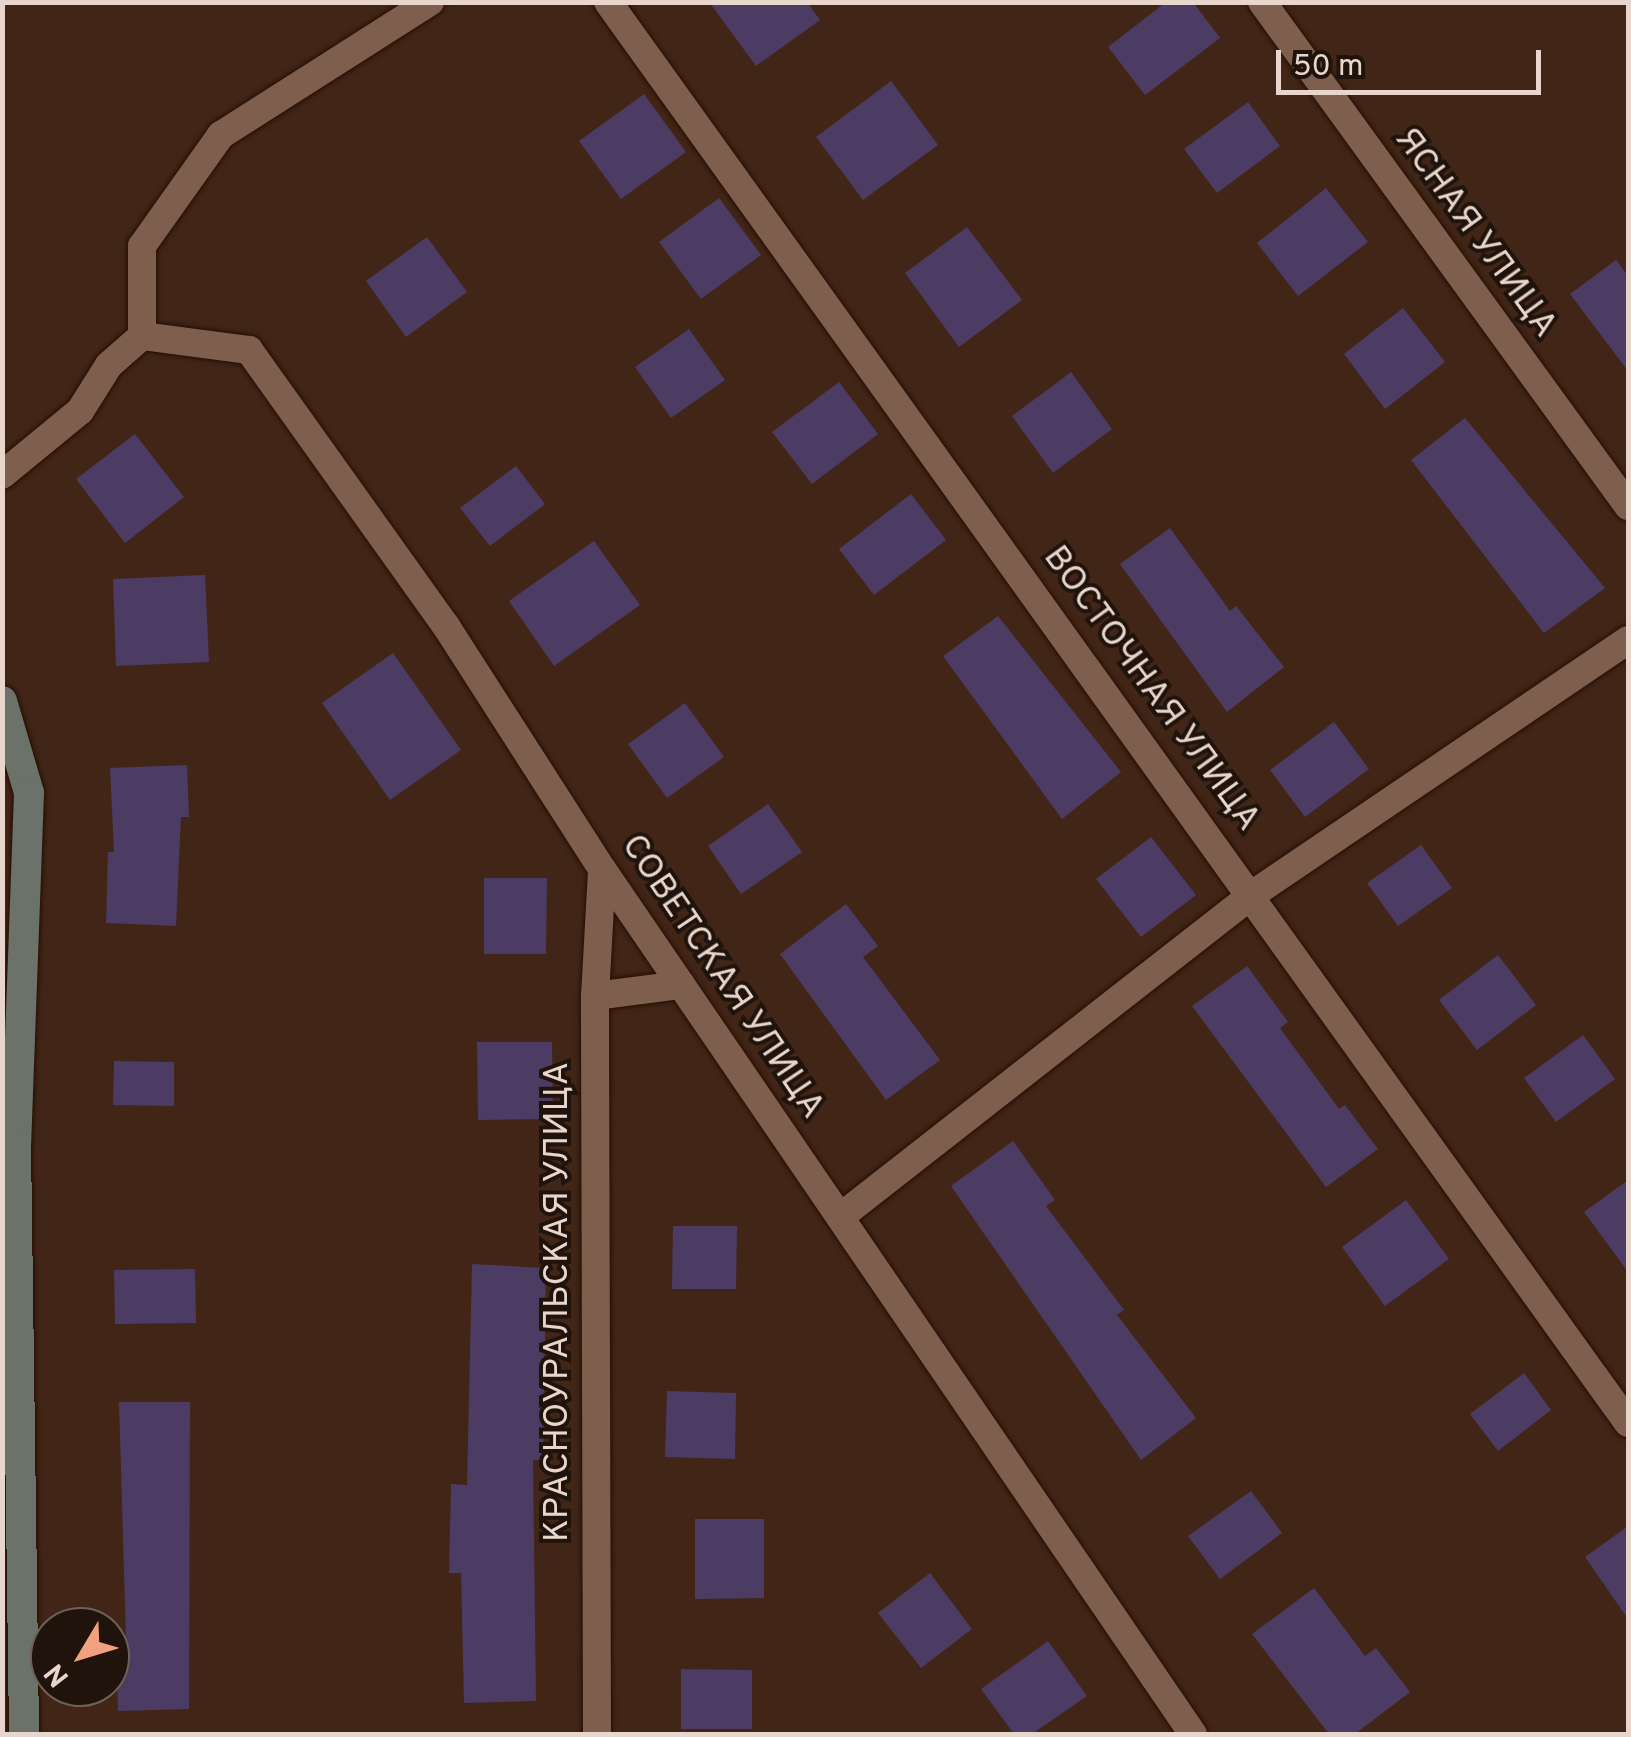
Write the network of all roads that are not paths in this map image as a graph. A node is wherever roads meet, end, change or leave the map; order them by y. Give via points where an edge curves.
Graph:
1 (430, 2) edge
2 (608, 2) edge
3 (1262, 2) edge
4 (142, 336) junction
5 (2, 476) edge
6 (1628, 506) edge
7 (1628, 640) edge
8 (2, 701) edge
9 (602, 869) junction
10 (1253, 894) junction
11 (681, 985) junction
12 (595, 996) junction
13 (840, 1217) junction
14 (1628, 1423) edge
15 (24, 1734) edge
16 (597, 1734) edge
17 (1193, 1734) edge

1 - 4 street via 221,135 142,246
2 - 10 street, ВОСТОЧНАЯ УЛИЦА
3 - 6 street, ЯСНАЯ УЛИЦА
4 - 5 street via 109,365 80,411
4 - 9 street, СОВЕТСКАЯ УЛИЦА via 249,350 446,626
7 - 10 street
8 - 15 street via 29,792 16,1144
9 - 11 street, СОВЕТСКАЯ УЛИЦА
9 - 12 street, КРАСНОУРАЛЬСКАЯ УЛИЦА
10 - 13 street
10 - 14 street, ВОСТОЧНАЯ УЛИЦА
11 - 12 street
11 - 13 street, СОВЕТСКАЯ УЛИЦА
12 - 16 street, КРАСНОУРАЛЬСКАЯ УЛИЦА
13 - 17 street, СОВЕТСКАЯ УЛИЦА

